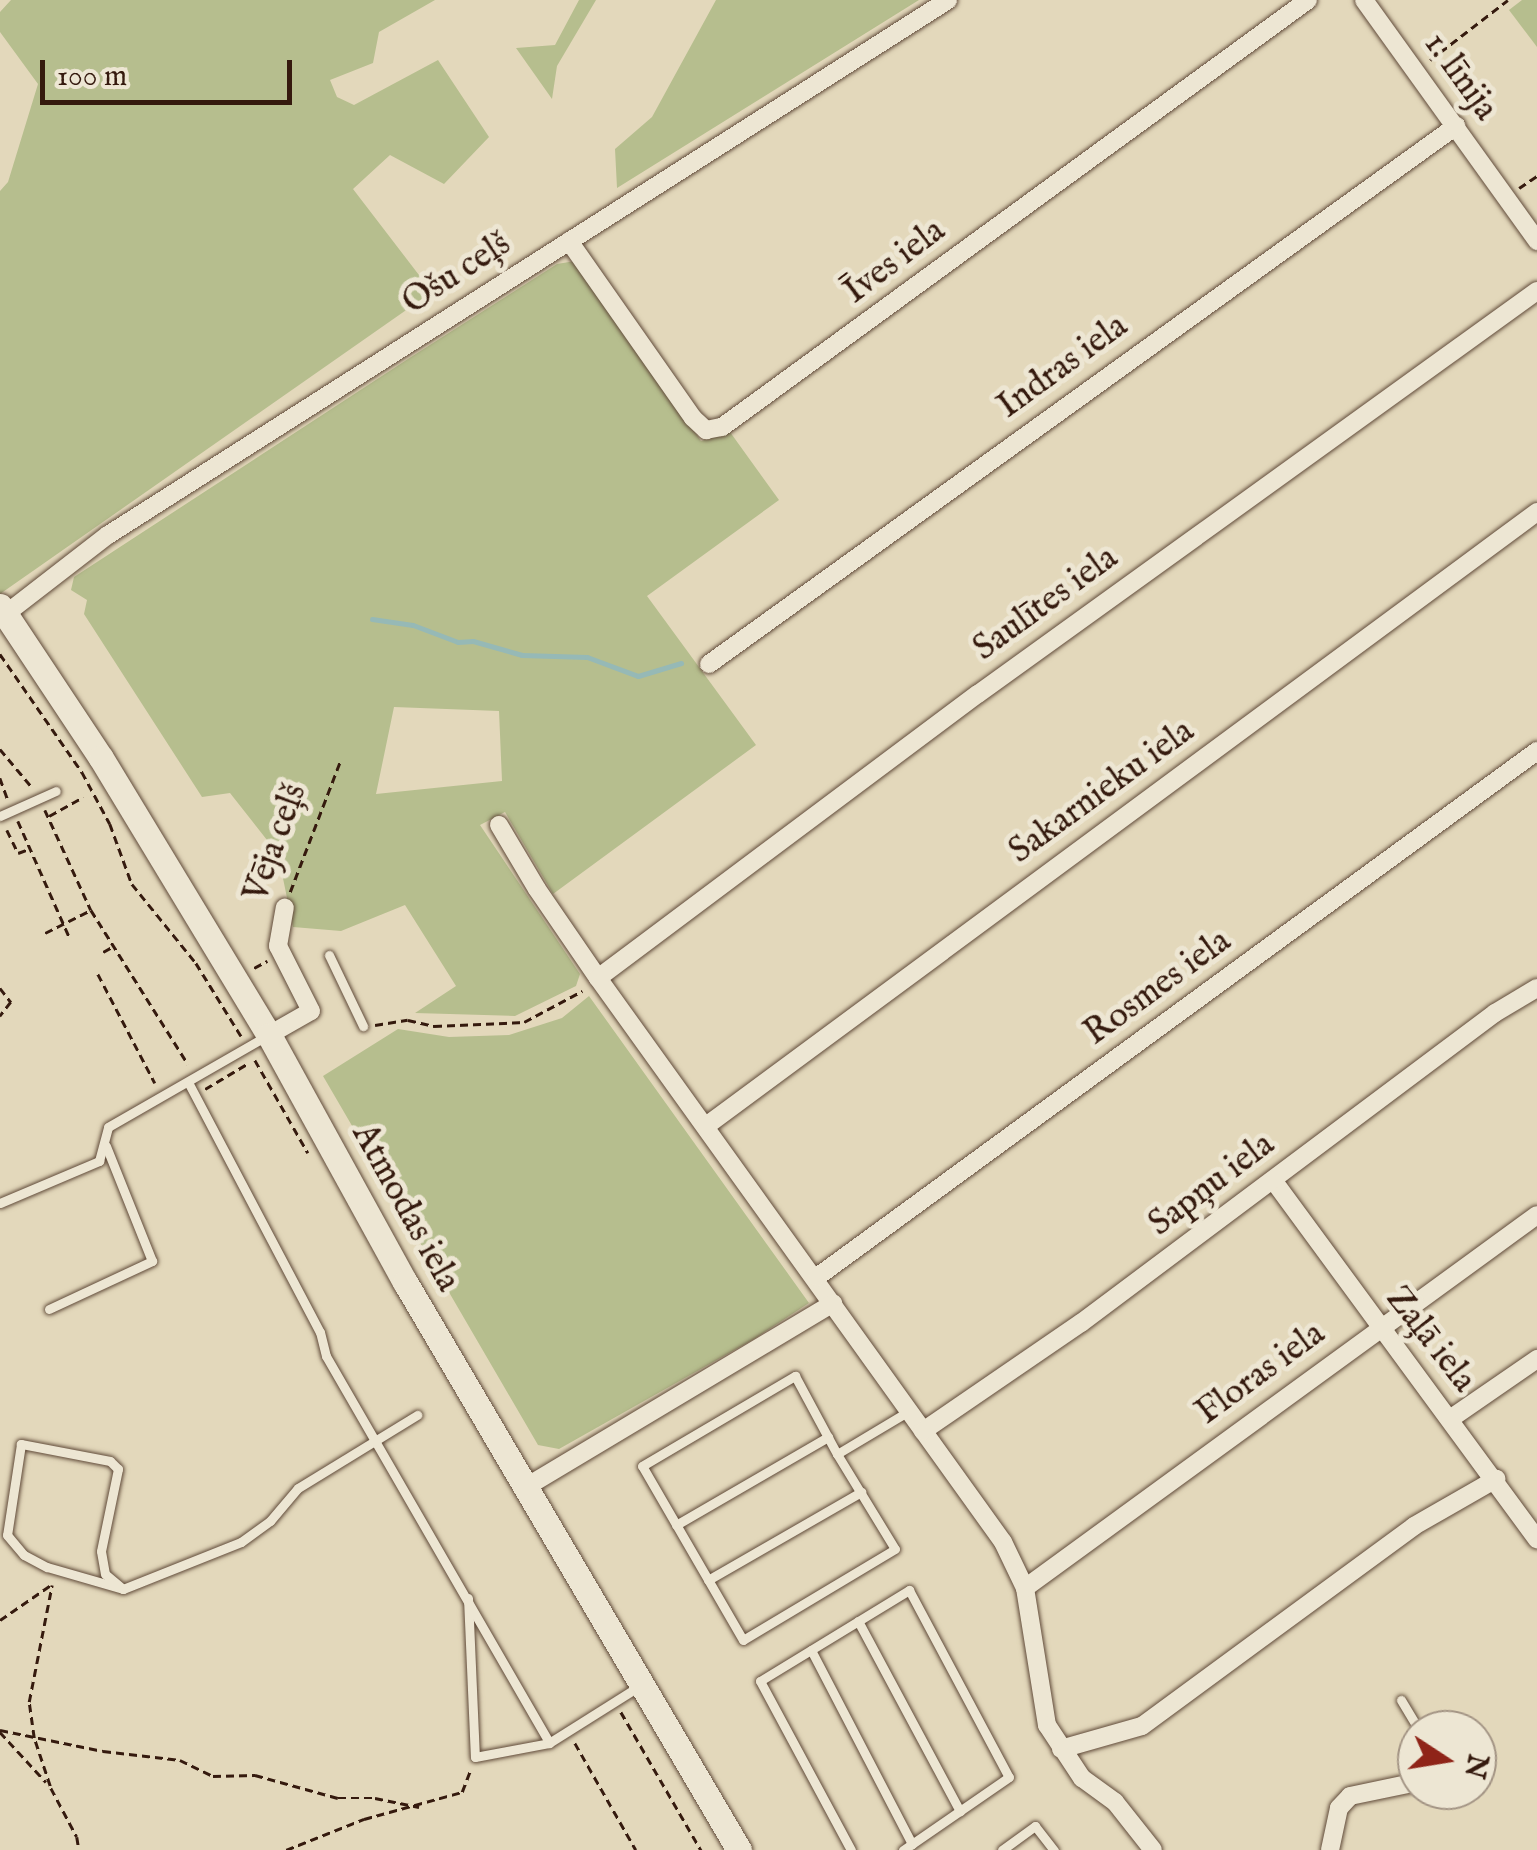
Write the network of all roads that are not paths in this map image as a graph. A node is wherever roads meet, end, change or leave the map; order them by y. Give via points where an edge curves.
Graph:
1 (948, 0) edge
2 (1308, 0) edge
3 (1364, 0) edge
4 (1456, 126) junction
5 (569, 241) junction
6 (1537, 241) edge
7 (1537, 291) edge
8 (1537, 512) edge
9 (2, 613) edge
10 (709, 664) dead end
11 (1537, 751) edge
12 (56, 791) dead end
13 (0, 816) edge
14 (499, 824) dead end
15 (284, 908) road end
16 (329, 955) dead end
17 (591, 984) junction
18 (1537, 988) edge
19 (363, 1026) road end
20 (258, 1041) junction
21 (191, 1081) junction
22 (706, 1126) junction
23 (106, 1146) junction
24 (1274, 1180) junction
25 (0, 1203) edge
26 (1537, 1215) edge
27 (817, 1277) junction
28 (833, 1303) junction
29 (49, 1309) dead end
30 (1378, 1329) junction
31 (1537, 1359) edge
32 (908, 1410) junction
33 (417, 1414) dead end
34 (1450, 1418) junction
35 (923, 1431) junction
36 (828, 1437) junction
37 (377, 1439) junction
38 (837, 1454) junction
39 (1496, 1479) junction
40 (526, 1487) junction
41 (861, 1492) junction
42 (676, 1525) junction
43 (1537, 1539) edge
44 (708, 1580) junction
45 (1025, 1588) junction
46 (122, 1589) junction
47 (468, 1597) junction
48 (858, 1621) junction
49 (811, 1650) junction
50 (644, 1683) junction
51 (1401, 1700) dead end
52 (1407, 1710) edge
53 (549, 1743) junction
54 (1061, 1749) junction
55 (1397, 1786) edge
56 (960, 1811) junction
57 (908, 1847) edge
58 (739, 1850) edge
59 (851, 1850) edge
60 (1002, 1850) edge
61 (1054, 1850) edge
62 (1153, 1850) edge
63 (1330, 1850) edge

1 - 5 street, Ošu ceļš
2 - 5 street, Īves iela via 722,427 706,430 693,418
3 - 4 street, 1. līnija
4 - 6 street, 1. līnija
4 - 10 street, Indras iela
5 - 9 street, Ošu ceļš via 108,535
7 - 17 street, Saulītes iela via 978,694
8 - 22 street, Sakarnieku iela
9 - 20 main road, Atmodas iela
11 - 27 street, Rosmes iela
12 - 13 lane via 42,803
14 - 17 street
15 - 20 street, Vēja ceļš via 278,946 312,1011
16 - 19 lane
17 - 22 street
18 - 24 street, Sapņu iela
20 - 21 lane
20 - 40 main road, Atmodas iela
21 - 23 lane via 108,1127
21 - 37 lane via 320,1332 326,1356
22 - 27 street
23 - 25 lane via 98,1161
23 - 29 lane via 152,1261
24 - 30 street, Zaļā iela
24 - 35 street, Sapņu iela
26 - 30 street, Floras iela
27 - 28 street
28 - 32 street
28 - 40 street
30 - 34 street, Zaļā iela
30 - 45 street, Floras iela
31 - 34 street
32 - 35 street
32 - 38 lane
33 - 37 lane
34 - 39 street, Zaļā iela
35 - 45 street via 1003,1542
36 - 38 lane
36 - 42 lane
36 - 42 lane via 795,1376 642,1466
37 - 46 lane via 298,1488 241,1542
37 - 47 lane
38 - 41 lane
39 - 43 street, Zaļā iela
39 - 54 street via 1414,1526 1142,1726
40 - 50 main road, Atmodas iela
41 - 44 lane
41 - 44 lane via 895,1549 743,1640
42 - 44 lane
45 - 54 street via 1047,1725
46 - 46 lane via 105,1574 101,1551 118,1470 110,1461 22,1444 7,1534 24,1555 46,1567
47 - 53 lane
47 - 53 lane via 475,1757
48 - 49 lane
48 - 56 lane
48 - 56 lane via 909,1590 1009,1777
49 - 57 lane
49 - 59 lane via 760,1681
50 - 53 lane
50 - 58 main road, Atmodas iela
51 - 52 lane
54 - 62 street
55 - 63 street via 1350,1796 1338,1808
56 - 57 lane
60 - 61 lane via 1035,1826

